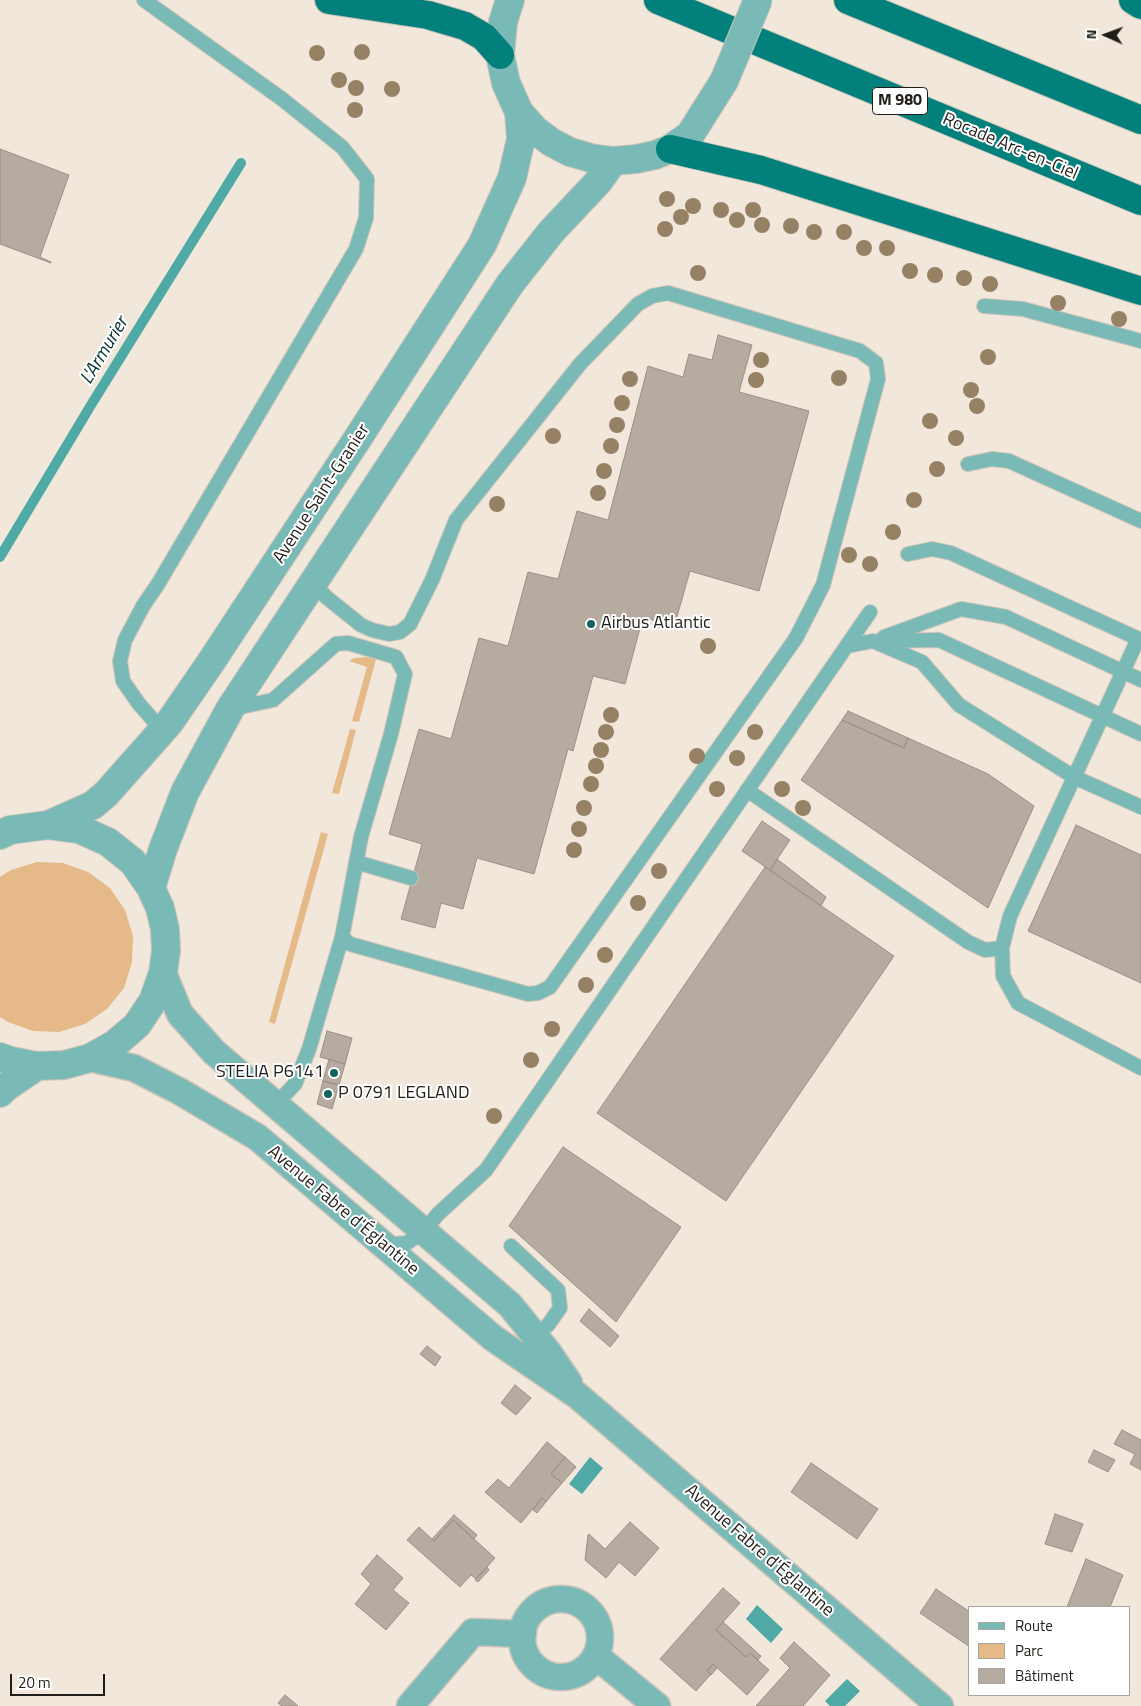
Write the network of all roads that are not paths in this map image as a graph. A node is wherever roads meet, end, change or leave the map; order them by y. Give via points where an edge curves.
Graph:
1 (144, 0) edge
2 (329, 0) edge
3 (510, 0) edge
4 (658, 0) edge
5 (758, 0) edge
6 (848, 0) edge
7 (1133, 0) edge
8 (1141, 5) edge
9 (500, 55) junction
10 (519, 112) junction
11 (1141, 120) edge
12 (670, 149) junction
13 (613, 161) junction
14 (1141, 201) edge
15 (1141, 291) edge
16 (984, 306) dead end
17 (1141, 341) edge
18 (968, 464) dead end
19 (1141, 521) edge
20 (908, 554) dead end
21 (313, 582) junction
22 (870, 612) dead end
23 (1139, 639) edge
24 (874, 641) junction
25 (847, 646) junction
26 (1122, 672) junction
27 (1141, 680) edge
28 (230, 709) junction
29 (1102, 716) junction
30 (162, 730) junction
31 (1141, 734) edge
32 (1074, 776) junction
33 (747, 790) junction
34 (1141, 807) edge
35 (48, 825) junction
36 (0, 835) edge
37 (356, 862) junction
38 (412, 878) dead end
39 (151, 888) junction
40 (342, 937) junction
41 (1002, 948) junction
42 (163, 973) junction
43 (0, 1057) edge
44 (90, 1058) junction
45 (37, 1066) junction
46 (1141, 1068) edge
47 (0, 1093) edge
48 (276, 1104) junction
49 (424, 1231) junction
50 (383, 1245) junction
51 (511, 1246) dead end
52 (535, 1336) junction
53 (578, 1396) junction
54 (523, 1634) junction
55 (596, 1656) junction
56 (410, 1706) edge
57 (657, 1706) edge
58 (940, 1706) edge

1 - 30 lane via 290,105 342,147 367,179 366,218 356,249 125,640 120,661 123,681
2 - 9 highway via 428,15 464,26 484,37
3 - 9 street via 503,22
4 - 14 highway, Rocade Arc-en-Ciel / M 980
5 - 12 street, bridge via 724,80 690,135
6 - 11 highway
7 - 8 highway
9 - 10 street via 506,83
10 - 13 street via 535,130 570,152
10 - 30 street, Avenue Saint-Granier via 521,139 512,178 482,245 216,655
12 - 13 street via 636,159
12 - 15 highway via 761,170
13 - 21 street via 510,284
16 - 17 lane via 1023,309
18 - 19 lane via 992,458 1009,461
20 - 23 lane via 932,549 951,553
21 - 28 street
21 - 40 lane via 361,625 389,634 400,632 410,624 456,520 580,364 638,304 652,296 668,293 860,351 876,363 878,380 823,585 790,646 550,987 528,994 350,944
22 - 25 lane
23 - 26 lane
24 - 25 lane
24 - 26 lane via 961,609 1006,617
24 - 29 lane via 939,640
24 - 32 lane via 922,662 959,705
25 - 33 lane
26 - 27 lane
26 - 29 lane
28 - 37 lane via 273,700 336,644 348,643 396,657 405,674
28 - 39 street via 186,792
29 - 31 lane
29 - 32 lane
30 - 35 street, Avenue Saint-Granier via 93,806
32 - 34 lane
32 - 41 lane via 1010,916
33 - 41 lane via 968,942 985,950
33 - 49 lane via 486,1170
35 - 36 street via 10,830
35 - 39 street via 79,829 108,842 133,862
37 - 38 lane
37 - 40 lane
39 - 42 street via 165,929
40 - 48 lane via 309,1049 294,1084
41 - 46 lane via 1003,976 1018,1003
42 - 44 street via 153,1001 137,1025 115,1044
42 - 48 street, Avenue Fabre d'Églantine via 180,1014 214,1052
43 - 45 street
44 - 45 street via 64,1065
44 - 50 street, Avenue Fabre d'Églantine via 134,1068 257,1138
45 - 47 street
48 - 49 street, Avenue Fabre d'Églantine
49 - 50 lane via 407,1242
49 - 52 street, Avenue Fabre d'Églantine via 510,1305
50 - 53 street, Avenue Fabre d'Églantine via 494,1338
51 - 52 lane via 558,1290 560,1308
52 - 53 street, Avenue Fabre d'Églantine
53 - 58 street, Avenue Fabre d'Églantine
54 - 55 street via 529,1660 538,1670 551,1676 577,1674
54 - 55 street via 526,1621 546,1602 572,1601 594,1616 600,1642
54 - 56 street via 473,1632
55 - 57 street

